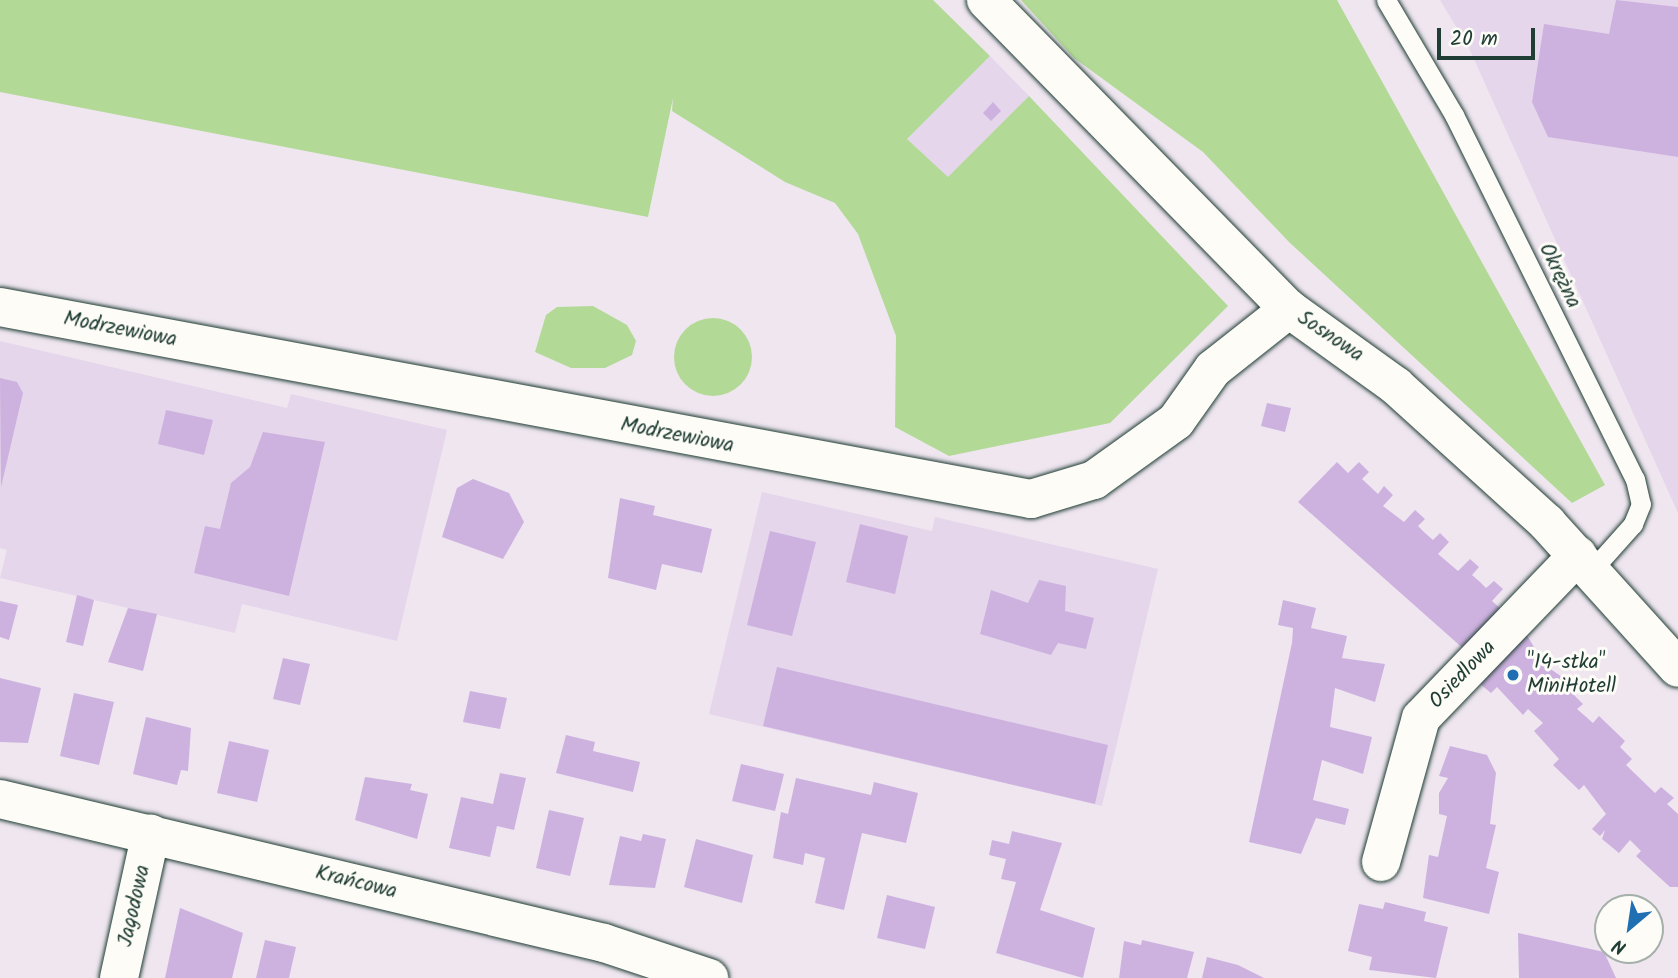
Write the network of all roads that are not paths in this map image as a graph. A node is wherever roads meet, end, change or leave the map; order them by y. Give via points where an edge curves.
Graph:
1 (986, 0) edge
2 (1385, 0) edge
3 (0, 307) edge
4 (1289, 309) junction
5 (1585, 563) junction
6 (1678, 668) edge
7 (0, 799) edge
8 (151, 833) junction
9 (1381, 862) dead end
10 (626, 967) edge
11 (119, 978) edge
12 (709, 978) edge

1 - 4 street, Sosnowa
2 - 5 lane, Okrężna via 1454,115 1635,478 1641,504 1633,524
3 - 4 street, Modrzewiowa via 1031,499 1094,480 1176,421 1213,369
4 - 5 street, Sosnowa via 1396,386
5 - 6 street, Sosnowa
5 - 9 street, Osiedlowa via 1421,718
7 - 8 street, Krańcowa
8 - 10 street, Krańcowa via 604,943
8 - 11 street, Jagodowa
10 - 12 street, Krańcowa

